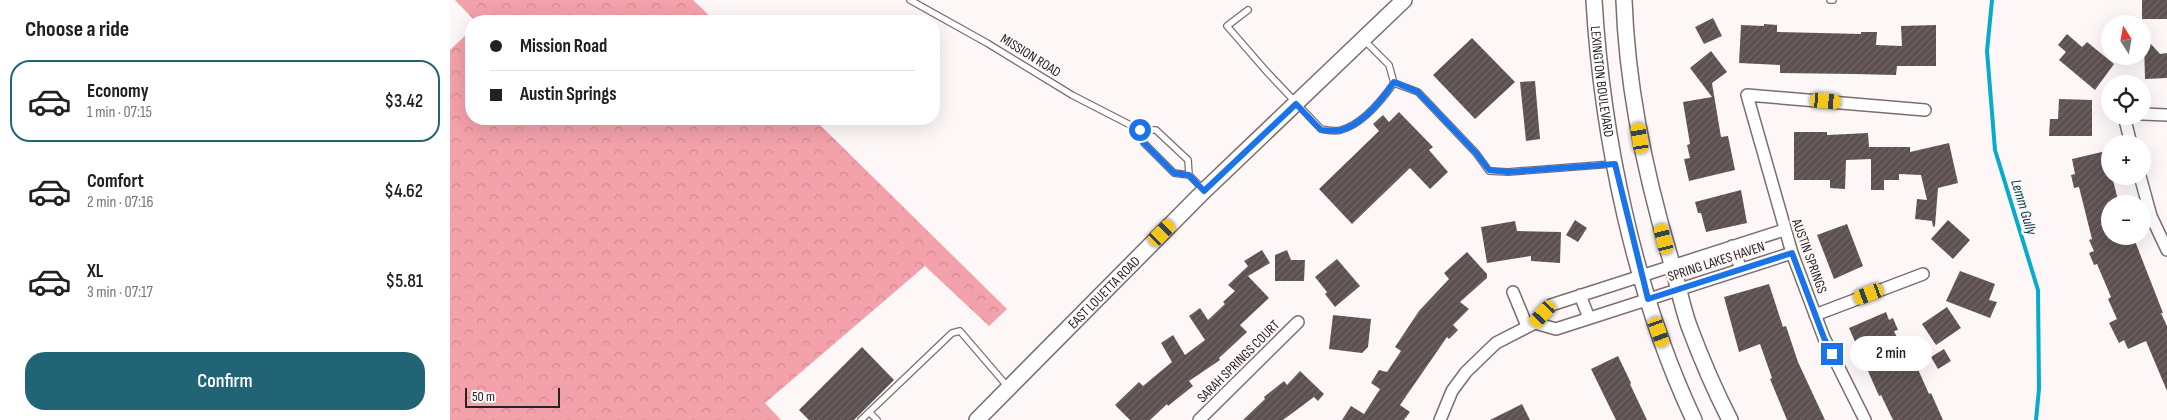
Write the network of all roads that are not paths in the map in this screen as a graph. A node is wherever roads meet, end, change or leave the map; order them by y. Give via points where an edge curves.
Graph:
1 (910, 0) edge
2 (1404, 0) edge
3 (1594, 0) edge
4 (1624, 0) edge
5 (1248, 10) dead end
6 (938, 15) edge
7 (940, 16) edge
8 (1363, 39) junction
9 (1394, 82) junction
10 (1296, 104) junction
11 (1925, 110) dead end
12 (2151, 115) edge
13 (2167, 116) edge
14 (1140, 130) junction
15 (1615, 164) junction
16 (1189, 175) junction
17 (2142, 185) edge
18 (1204, 191) junction
19 (1784, 230) junction
20 (1732, 246) junction
21 (2167, 250) edge
22 (1792, 253) junction
23 (1672, 266) junction
24 (1741, 269) junction
25 (1923, 274) dead end
26 (1642, 275) junction
27 (1679, 289) junction
28 (1514, 292) dead end
29 (1580, 295) junction
30 (1648, 299) junction
31 (1815, 315) junction
32 (1589, 318) junction
33 (1298, 322) dead end
34 (1531, 324) junction
35 (1009, 388) junction
36 (869, 412) junction
37 (861, 420) edge
38 (877, 420) edge
39 (977, 420) edge
40 (1199, 420) edge
41 (1440, 420) edge
42 (1694, 420) edge
43 (1730, 420) edge
44 (1865, 420) edge

1 - 6 lane, MISSION ROAD
2 - 8 main road, EAST LOUETTA ROAD
3 - 15 main road, LEXINGTON BOULEVARD via 1600,77
4 - 23 main road, LEXINGTON BOULEVARD via 1629,68 1640,138
5 - 10 lane via 1227,26
7 - 14 lane, MISSION ROAD via 1072,95
8 - 9 lane via 1389,65
8 - 10 main road, EAST LOUETTA ROAD
9 - 10 lane via 1383,98 1356,123 1340,131 1321,130
9 - 15 lane via 1418,92 1489,170 1508,172
10 - 18 main road, EAST LOUETTA ROAD
11 - 19 street, AUSTIN SPRINGS via 1747,95
12 - 13 street
14 - 16 lane, MISSION ROAD via 1144,143 1174,173
14 - 16 lane, MISSION ROAD via 1156,130 1188,160
15 - 26 main road, LEXINGTON BOULEVARD
16 - 18 lane, MISSION ROAD
17 - 21 street via 2151,216
18 - 35 main road, EAST LOUETTA ROAD
19 - 20 street, SPRING LAKES HAVEN
19 - 22 street, AUSTIN SPRINGS
20 - 23 street, SPRING LAKES HAVEN
20 - 24 street
22 - 24 street, SPRING LAKES HAVEN
22 - 31 street, AUSTIN SPRINGS
23 - 26 street, SPRING LAKES HAVEN
23 - 27 main road, LEXINGTON BOULEVARD
24 - 27 street, SPRING LAKES HAVEN
25 - 31 street
26 - 29 street, SPRING LAKES HAVEN
26 - 30 main road, LEXINGTON BOULEVARD
27 - 30 street, SPRING LAKES HAVEN
27 - 43 main road, LEXINGTON BOULEVARD via 1696,342
28 - 34 street
29 - 32 street
29 - 34 street, SPRING LAKES HAVEN via 1551,305
30 - 32 street, SPRING LAKES HAVEN
30 - 42 main road, LEXINGTON BOULEVARD
31 - 44 street, AUSTIN SPRINGS
32 - 34 street, SPRING LAKES HAVEN via 1556,329
33 - 40 street, SARAH SPRINGS COURT
34 - 41 street, SPRING LAKES HAVEN via 1496,343 1466,372 1452,391
35 - 36 lane via 960,331 952,333
35 - 39 main road, EAST LOUETTA ROAD
36 - 37 lane
36 - 38 lane

